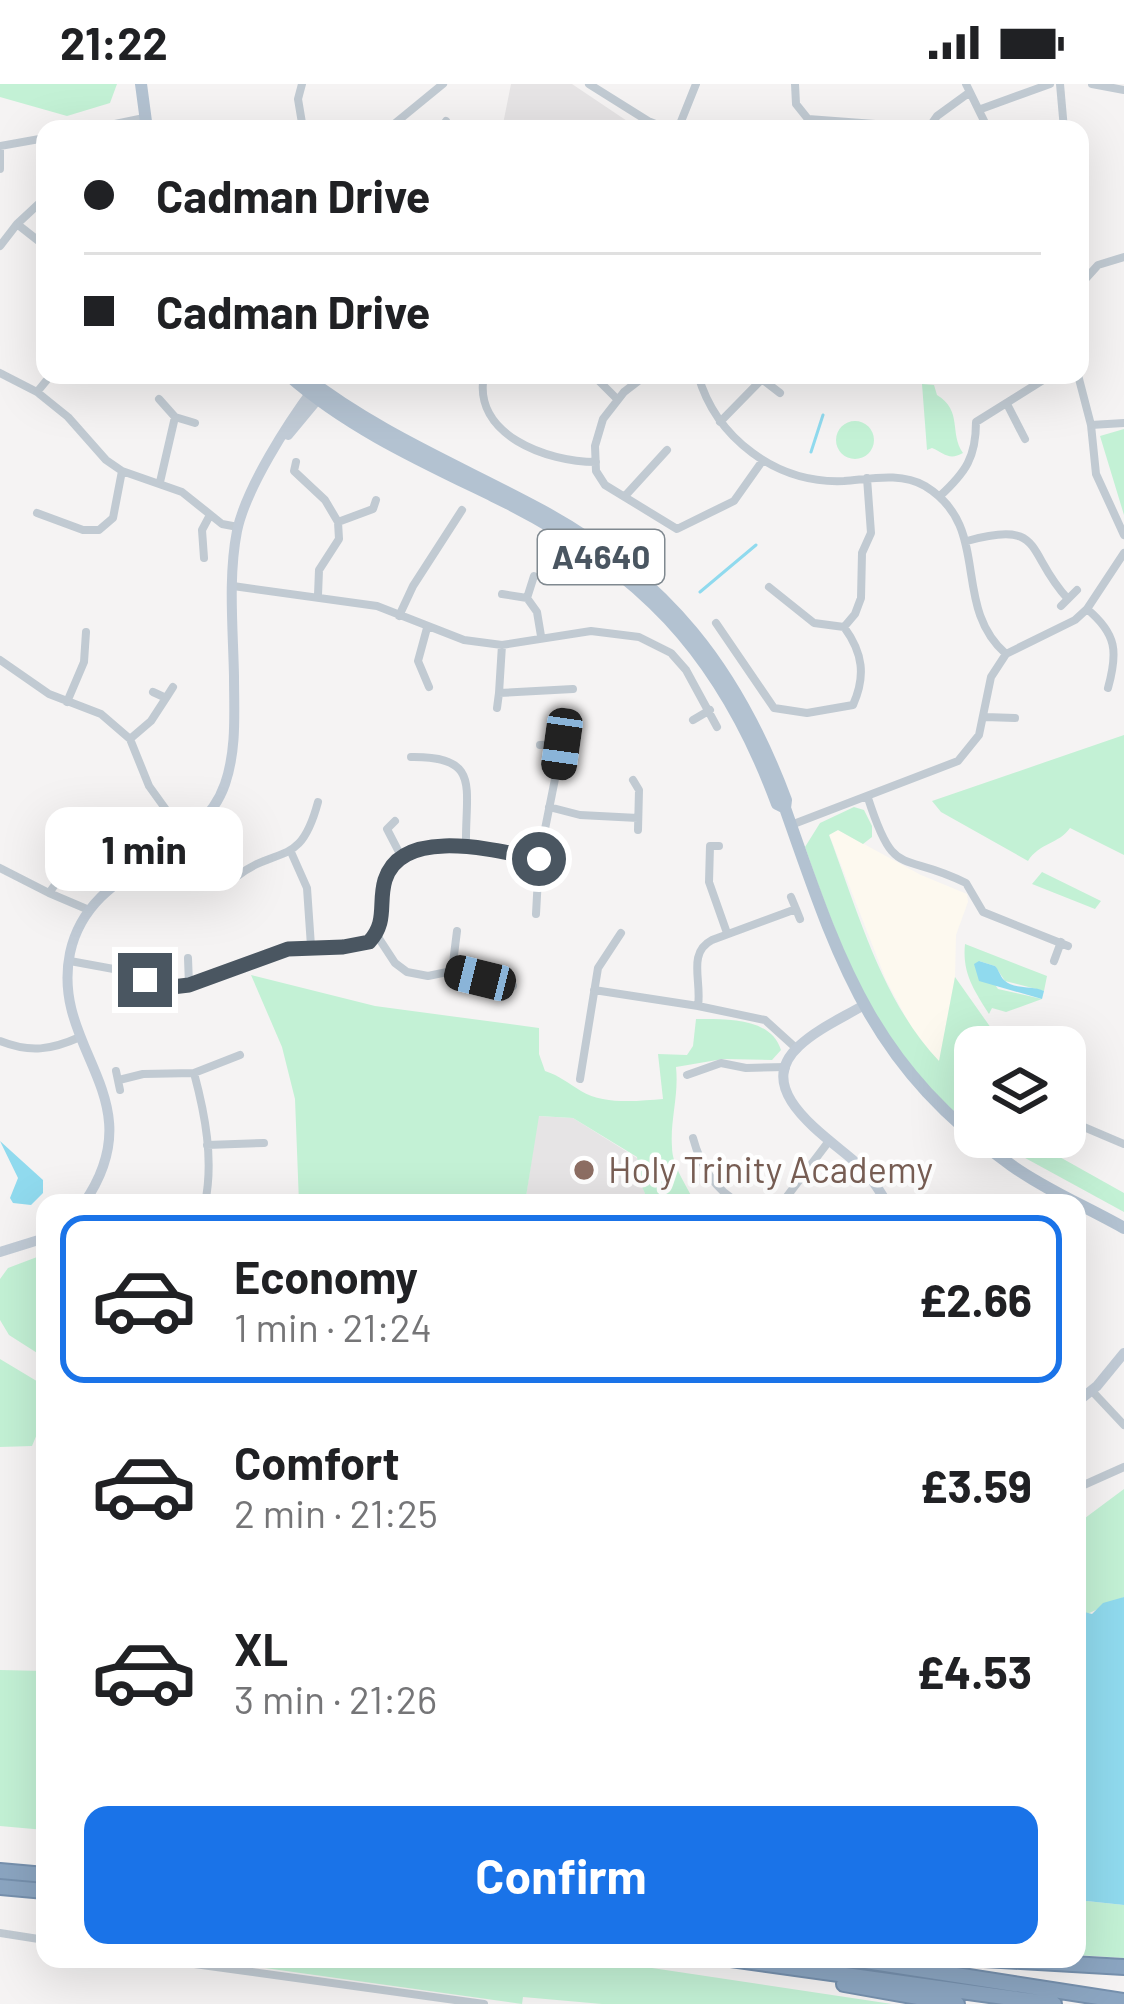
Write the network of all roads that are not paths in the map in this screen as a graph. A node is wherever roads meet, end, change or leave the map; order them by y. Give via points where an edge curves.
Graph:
1 (141, 84) edge
2 (302, 84) edge
3 (443, 84) edge
4 (590, 84) edge
5 (696, 84) edge
6 (795, 84) edge
7 (1050, 84) edge
8 (1060, 84) edge
9 (1092, 84) edge
10 (1032, 86) edge
11 (968, 88) edge
12 (1120, 88) edge
13 (981, 110) junction
14 (146, 120) edge
15 (302, 120) edge
16 (403, 120) edge
17 (646, 120) edge
18 (682, 120) edge
19 (824, 120) edge
20 (934, 120) edge
21 (985, 120) edge
22 (1063, 120) edge
23 (36, 140) edge
24 (0, 148) edge
25 (0, 169) edge
26 (36, 206) edge
27 (17, 224) junction
28 (36, 239) edge
29 (0, 246) edge
30 (1124, 257) edge
31 (1089, 275) edge
32 (0, 373) edge
33 (44, 384) edge
34 (302, 384) edge
35 (310, 384) edge
36 (484, 384) edge
37 (602, 384) edge
38 (636, 384) edge
39 (702, 384) edge
40 (757, 384) edge
41 (771, 384) edge
42 (1037, 384) edge
43 (1080, 384) edge
44 (37, 392) junction
45 (317, 393) junction
46 (779, 393) dead end
47 (159, 399) dead end
48 (617, 400) junction
49 (1007, 404) junction
50 (175, 417) junction
51 (720, 422) junction
52 (195, 423) dead end
53 (1124, 423) edge
54 (1091, 425) junction
55 (1025, 440) dead end
56 (667, 450) dead end
57 (764, 460) junction
58 (596, 462) junction
59 (654, 463) junction
60 (292, 468) dead end
61 (122, 470) junction
62 (666, 474) dead end
63 (867, 478) junction
64 (160, 482) junction
65 (625, 496) junction
66 (940, 496) junction
67 (376, 500) dead end
68 (462, 510) dead end
69 (38, 513) dead end
70 (210, 515) junction
71 (338, 522) junction
72 (238, 527) junction
73 (1124, 535) edge
74 (967, 542) junction
75 (1124, 553) edge
76 (204, 558) dead end
77 (534, 576) dead end
78 (233, 586) junction
79 (769, 587) dead end
80 (1078, 590) dead end
81 (502, 593) dead end
82 (318, 596) junction
83 (527, 598) junction
84 (1088, 609) junction
85 (399, 616) junction
86 (716, 623) dead end
87 (844, 627) junction
88 (427, 628) junction
89 (86, 632) dead end
90 (541, 636) junction
91 (502, 645) junction
92 (1006, 654) junction
93 (0, 659) edge
94 (173, 687) dead end
95 (429, 687) dead end
96 (1108, 688) dead end
97 (573, 689) dead end
98 (153, 692) dead end
99 (500, 693) junction
100 (166, 698) junction
101 (67, 702) junction
102 (497, 708) dead end
103 (710, 710) junction
104 (985, 717) junction
105 (1015, 718) dead end
106 (693, 720) dead end
107 (717, 727) dead end
108 (130, 739) junction
109 (541, 746) dead end
110 (411, 757) dead end
111 (633, 780) dead end
112 (868, 798) junction
113 (318, 802) dead end
114 (548, 807) junction
115 (638, 818) junction
116 (395, 821) dead end
117 (791, 825) junction
118 (638, 830) dead end
119 (185, 836) junction
120 (709, 845) dead end
121 (466, 846) junction
122 (290, 852) junction
123 (401, 856) junction
124 (539, 859) junction
125 (0, 868) edge
126 (62, 875) dead end
127 (236, 878) dead end
128 (49, 893) junction
129 (791, 897) dead end
130 (88, 910) junction
131 (536, 914) dead end
132 (457, 931) dead end
133 (620, 933) dead end
134 (728, 933) junction
135 (376, 934) junction
136 (611, 944) junction
137 (311, 946) junction
138 (622, 953) dead end
139 (188, 958) dead end
140 (69, 960) junction
141 (1054, 961) dead end
142 (452, 971) junction
143 (189, 985) junction
144 (508, 988) dead end
145 (594, 990) junction
146 (864, 1005) junction
147 (698, 1006) junction
148 (80, 1037) junction
149 (0, 1041) edge
150 (796, 1048) junction
151 (240, 1054) dead end
152 (786, 1066) junction
153 (194, 1072) junction
154 (686, 1075) dead end
155 (580, 1079) dead end
156 (118, 1080) dead end
157 (1086, 1128) edge
158 (693, 1138) dead end
159 (829, 1142) junction
160 (264, 1143) dead end
161 (207, 1144) junction
162 (1124, 1144) edge
163 (709, 1147) dead end
164 (697, 1152) junction
165 (89, 1194) edge
166 (205, 1194) edge
167 (728, 1194) edge
168 (789, 1194) edge
169 (880, 1194) edge
170 (1063, 1194) edge
171 (1086, 1207) edge
172 (1124, 1228) edge
173 (36, 1241) edge
174 (0, 1252) edge
175 (1124, 1353) edge
176 (1092, 1391) junction
177 (1086, 1395) edge
178 (1124, 1425) edge
179 (1124, 1467) edge
180 (1086, 1484) edge
181 (0, 1870) edge
182 (36, 1874) edge
183 (0, 1887) edge
184 (36, 1890) edge
185 (0, 1933) edge
186 (36, 1939) edge
187 (1086, 1965) edge
188 (1124, 1967) edge
189 (223, 1968) edge
190 (775, 1968) edge
191 (794, 1968) edge
192 (911, 1968) edge
193 (1124, 2001) edge
194 (484, 2004) edge
195 (957, 2004) edge
196 (1054, 2004) edge

1 - 14 main road
2 - 15 street
3 - 16 street
4 - 17 street
5 - 18 street
6 - 19 street via 796,104 808,119
7 - 10 street
8 - 22 street
9 - 12 street
10 - 13 street
11 - 13 street
11 - 20 street
13 - 21 street
23 - 24 street
24 - 25 street
26 - 27 street
27 - 28 street
27 - 29 street
30 - 31 street
32 - 44 street
33 - 44 street
34 - 45 main road, A4640
35 - 45 main road, A4640
36 - 58 street via 485,408 504,433 552,455
37 - 48 street
38 - 48 street
39 - 51 street
40 - 51 street
41 - 46 street
42 - 49 street
43 - 54 street
44 - 61 street
45 - 72 street via 245,503
45 - 117 main road, A4640 via 563,523 651,586 739,695 774,766
47 - 50 street
48 - 58 street via 598,430
49 - 55 street
49 - 66 street via 976,422 970,464
50 - 52 street
50 - 64 street
51 - 57 street
53 - 54 street
54 - 73 street via 1096,474
56 - 59 street
57 - 63 street via 817,479
57 - 65 street via 734,501 684,528 669,527
58 - 65 street via 605,485
59 - 62 street
59 - 65 street
60 - 71 street
61 - 64 street
61 - 69 street via 113,518 99,530
63 - 66 street via 917,482
63 - 87 street via 871,533 861,598
64 - 70 street
66 - 74 street
67 - 71 street via 374,509
68 - 85 street
70 - 72 street
70 - 76 street
71 - 82 street
72 - 78 street
74 - 80 street via 999,532 1022,536 1065,602
74 - 92 street via 975,605 986,636
75 - 84 street
77 - 83 street
78 - 82 street
78 - 119 street via 231,764 223,790
79 - 87 street via 814,622
81 - 83 street
82 - 85 street
83 - 90 street
84 - 92 street
84 - 96 street via 1115,646
85 - 88 street
86 - 87 street via 774,708 807,713 853,706 862,686 858,651
88 - 91 street
88 - 95 street via 418,662
89 - 101 street via 85,662
90 - 91 street
90 - 103 street via 639,637 671,653
91 - 99 street
92 - 104 street via 991,677
93 - 101 street
94 - 100 street
97 - 99 street
98 - 100 street
99 - 102 street
100 - 108 street
101 - 108 street via 100,714
103 - 106 street
103 - 107 street
104 - 105 street
104 - 112 street via 958,760
108 - 119 street via 149,786
109 - 114 street via 562,744
110 - 121 street via 445,757 459,767
111 - 115 street
112 - 117 street
112 - 141 street via 892,853 966,884 982,912 1065,944
113 - 122 street via 308,837
114 - 115 street
114 - 124 street
115 - 118 street
116 - 123 street via 381,830
117 - 146 main road, A4640 via 835,951
119 - 130 street via 109,886
120 - 134 street via 709,882
121 - 123 street
121 - 124 street
122 - 127 street
122 - 137 street via 307,888
123 - 135 street via 386,876
124 - 131 street
125 - 128 street
126 - 128 street
128 - 130 street
129 - 134 street via 798,914
130 - 140 street
132 - 142 street
133 - 136 street
134 - 147 street via 696,955
135 - 137 street via 359,945
135 - 142 street via 407,972
136 - 138 street
136 - 145 street
137 - 143 street
139 - 143 street
140 - 143 street
140 - 148 street via 70,1010
142 - 144 street
145 - 147 street
145 - 155 street
146 - 150 street
146 - 170 main road, A4640 via 913,1077 971,1134
147 - 150 street via 765,1020
148 - 149 street via 45,1050
148 - 165 street via 99,1074 110,1126
150 - 152 street
151 - 153 street
152 - 154 street via 721,1064
152 - 159 street via 790,1100
153 - 156 street
153 - 161 street
157 - 162 street
158 - 164 street
159 - 168 street
159 - 169 street
160 - 161 street
161 - 166 street
163 - 164 street
164 - 167 street
171 - 172 main road, A4640
173 - 174 street
175 - 176 street
176 - 177 street
176 - 178 street
179 - 180 street
181 - 182 highway
183 - 184 highway
185 - 186 street
187 - 188 highway
189 - 194 street
190 - 195 highway
191 - 196 highway
192 - 193 highway

